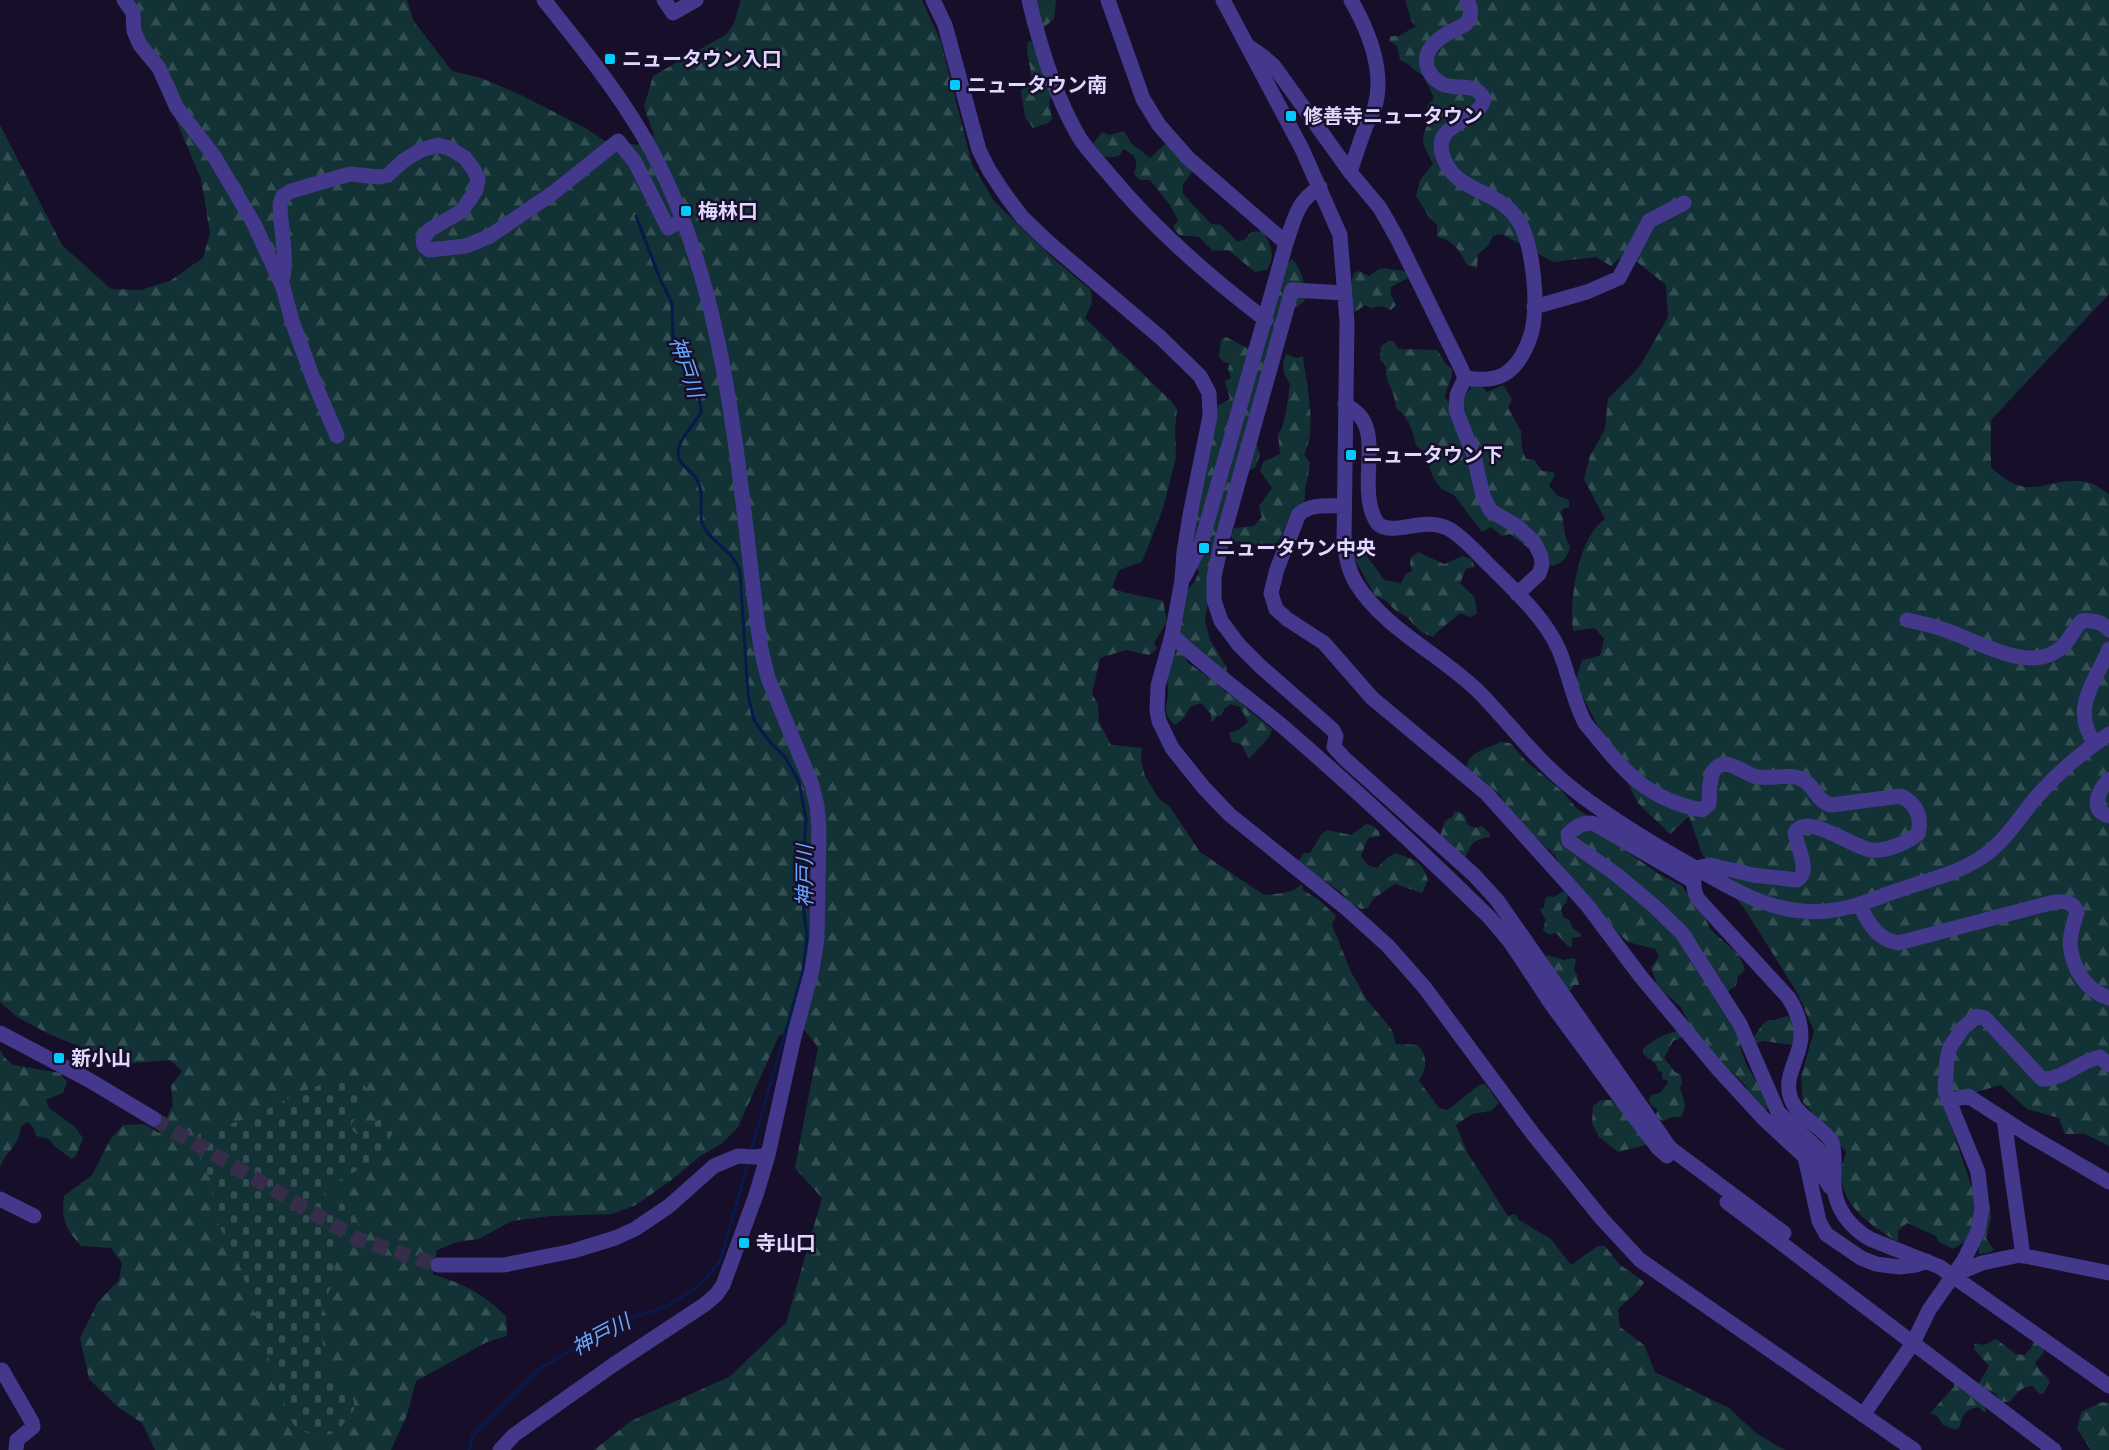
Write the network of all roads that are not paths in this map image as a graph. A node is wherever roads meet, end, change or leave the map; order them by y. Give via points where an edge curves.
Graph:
1 (124, 0) edge
2 (543, 0) edge
3 (664, 0) edge
4 (696, 0) edge
5 (933, 0) edge
6 (1029, 0) edge
7 (1108, 0) edge
8 (1223, 0) edge
9 (1352, 0) edge
10 (1467, 0) edge
11 (1247, 46) junction
12 (1350, 172) junction
13 (1320, 187) junction
14 (1684, 203) dead end
15 (683, 220) junction
16 (1286, 243) junction
17 (280, 283) junction
18 (1345, 293) junction
19 (1534, 307) junction
20 (1266, 320) junction
21 (1465, 378) junction
22 (1345, 404) junction
23 (337, 436) dead end
24 (1344, 506) junction
25 (1182, 580) junction
26 (1517, 594) junction
27 (1907, 620) dead end
28 (2109, 630) edge
29 (1172, 635) junction
30 (2109, 649) edge
31 (2109, 734) edge
32 (2095, 744) junction
33 (2109, 779) edge
34 (2109, 816) edge
35 (1695, 875) junction
36 (1860, 906) junction
37 (2109, 998) edge
38 (0, 1033) edge
39 (2109, 1065) edge
40 (1948, 1101) junction
41 (154, 1119) tunnel mouth
42 (2004, 1119) junction
43 (1666, 1149) junction
44 (768, 1155) junction
45 (2109, 1182) edge
46 (1834, 1189) junction
47 (0, 1199) edge
48 (34, 1216) dead end
49 (1784, 1233) dead end
50 (2023, 1256) junction
51 (1927, 1261) junction
52 (438, 1265) tunnel mouth
53 (2109, 1273) edge
54 (1953, 1275) junction
55 (1913, 1343) junction
56 (1, 1369) edge
57 (2106, 1382) edge
58 (1863, 1415) junction
59 (16, 1450) edge
60 (500, 1450) edge
61 (1914, 1450) edge
62 (2054, 1450) edge

1 - 17 street via 132,9 140,45 159,68 177,108 233,187
2 - 15 street via 631,116
3 - 4 street via 673,13
5 - 25 street via 945,25 979,150 1004,193 1048,242 1161,338 1205,383 1210,416
6 - 20 street via 1057,91 1081,141 1161,231
7 - 16 street via 1143,99 1159,125 1188,158
8 - 11 street
9 - 12 street via 1370,41 1378,92
10 - 19 street via 1469,20 1428,50 1426,63 1440,83 1476,89 1484,99 1474,115 1450,128 1443,137 1442,151 1447,165 1462,183 1497,198 1518,218 1529,245
11 - 12 street via 1274,66
11 - 13 street
12 - 21 street via 1380,208 1397,238
13 - 16 street via 1302,201
13 - 18 street via 1340,235
14 - 19 street via 1649,221 1618,278 1587,292
15 - 17 street via 668,228 635,162 618,141 553,193 490,236 466,246 429,250 423,240 429,230 462,211 476,190 478,179 465,158 438,146 403,160 388,176 350,174 283,196 280,204 284,276
15 - 44 street via 715,328 768,678 812,785 819,828 817,938
16 - 20 street
17 - 23 street
18 - 22 street
18 - 43 street via 1292,290 1222,540 1213,586 1217,614 1260,666 1333,730 1334,747 1345,759 1497,900
19 - 21 street via 1532,333 1509,372 1493,379
20 - 25 street via 1201,544
21 - 26 street via 1457,395 1456,410 1474,456 1483,496 1491,511 1518,526 1534,542 1541,556 1539,574
22 - 24 street
22 - 26 street via 1365,425 1369,504 1378,524 1390,528 1430,523 1449,529
24 - 35 street via 1347,563 1372,603 1403,632 1450,665 1567,784
24 - 51 street via 1316,506 1299,514 1275,576 1272,593 1276,609 1324,644 1372,698 1486,793 1587,905 1718,1069 1805,1157 1819,1221 1826,1234 1876,1264 1899,1267
25 - 29 street
26 - 35 street via 1556,644 1585,723 1628,773 1653,793 1702,810 1709,804 1714,771 1727,764 1755,776 1798,778 1831,806 1901,796 1913,804 1920,819 1918,834 1912,839 1872,851 1818,827 1800,828 1795,833 1805,871 1797,880 1710,865
27 - 28 street via 2021,658 2050,654 2062,647 2082,621 2096,622
29 - 43 street via 1332,769 1490,918 1630,1111
29 - 58 street via 1159,675 1157,710 1172,748 1204,788 1388,946 1425,988 1555,1161 1640,1260
30 - 32 street via 2083,707 2084,721
31 - 32 street
32 - 36 street via 2042,791 1998,844 1981,858 1963,869
33 - 34 street via 2097,800 2100,811
35 - 36 street via 1749,898 1798,911
35 - 46 street via 1698,899 1795,1007 1801,1037 1789,1093 1798,1111 1832,1142
35 - 46 street via 1590,822 1568,834 1575,847 1617,875 1682,933 1740,1024 1778,1112 1818,1149 1825,1179
36 - 37 street via 1880,936 1898,943 2066,901 2077,912 2070,943 2078,972 2088,987
38 - 41 street
39 - 40 street via 2100,1058 2089,1060 2062,1075 2042,1079 1991,1022 1977,1017 1963,1028 1950,1047 1945,1074
40 - 42 street via 1968,1096
40 - 54 street via 1978,1172 1982,1194 1978,1231
42 - 45 street
42 - 50 street
43 - 49 street
43 - 55 street via 1752,1222
44 - 52 street via 738,1156 714,1166 669,1206 615,1238 504,1265
44 - 60 street via 735,1255 716,1295 513,1435
46 - 51 street via 1844,1215 1860,1233
47 - 48 street
50 - 53 street
50 - 54 street via 1982,1263
51 - 54 street
54 - 55 street
54 - 57 street
55 - 58 street
55 - 62 street
56 - 59 street via 33,1427 17,1440
58 - 61 street

